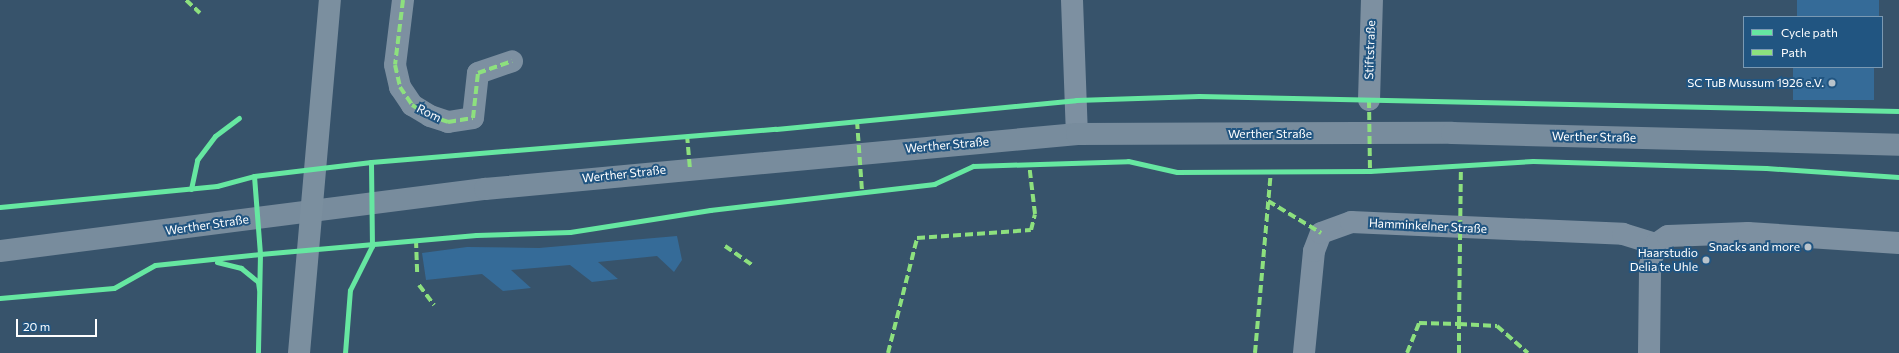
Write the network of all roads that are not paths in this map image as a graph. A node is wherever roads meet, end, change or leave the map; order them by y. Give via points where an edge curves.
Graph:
1 (330, 0) edge
2 (403, 0) edge
3 (1072, 0) edge
4 (1372, 0) edge
5 (512, 60) dead end
6 (1369, 100) dead end
7 (1077, 134) junction
8 (1899, 146) edge
9 (311, 210) junction
10 (1899, 242) edge
11 (1656, 244) junction
12 (0, 252) edge
13 (299, 353) edge
14 (1304, 353) edge
15 (1650, 353) edge

1 - 9 main road
2 - 5 street, Rom via 395,65 400,87 412,105 430,116 448,122 472,118 478,73
3 - 7 street
4 - 6 street, Stiftstraße
7 - 8 main road, Werther Straße via 1452,133
7 - 9 main road, Werther Straße via 690,168
9 - 12 main road, Werther Straße
9 - 13 main road
10 - 11 street via 1748,233 1668,236
11 - 14 street, Hamminkelner Straße via 1623,234 1351,222 1321,233 1314,251
11 - 15 street via 1650,265

